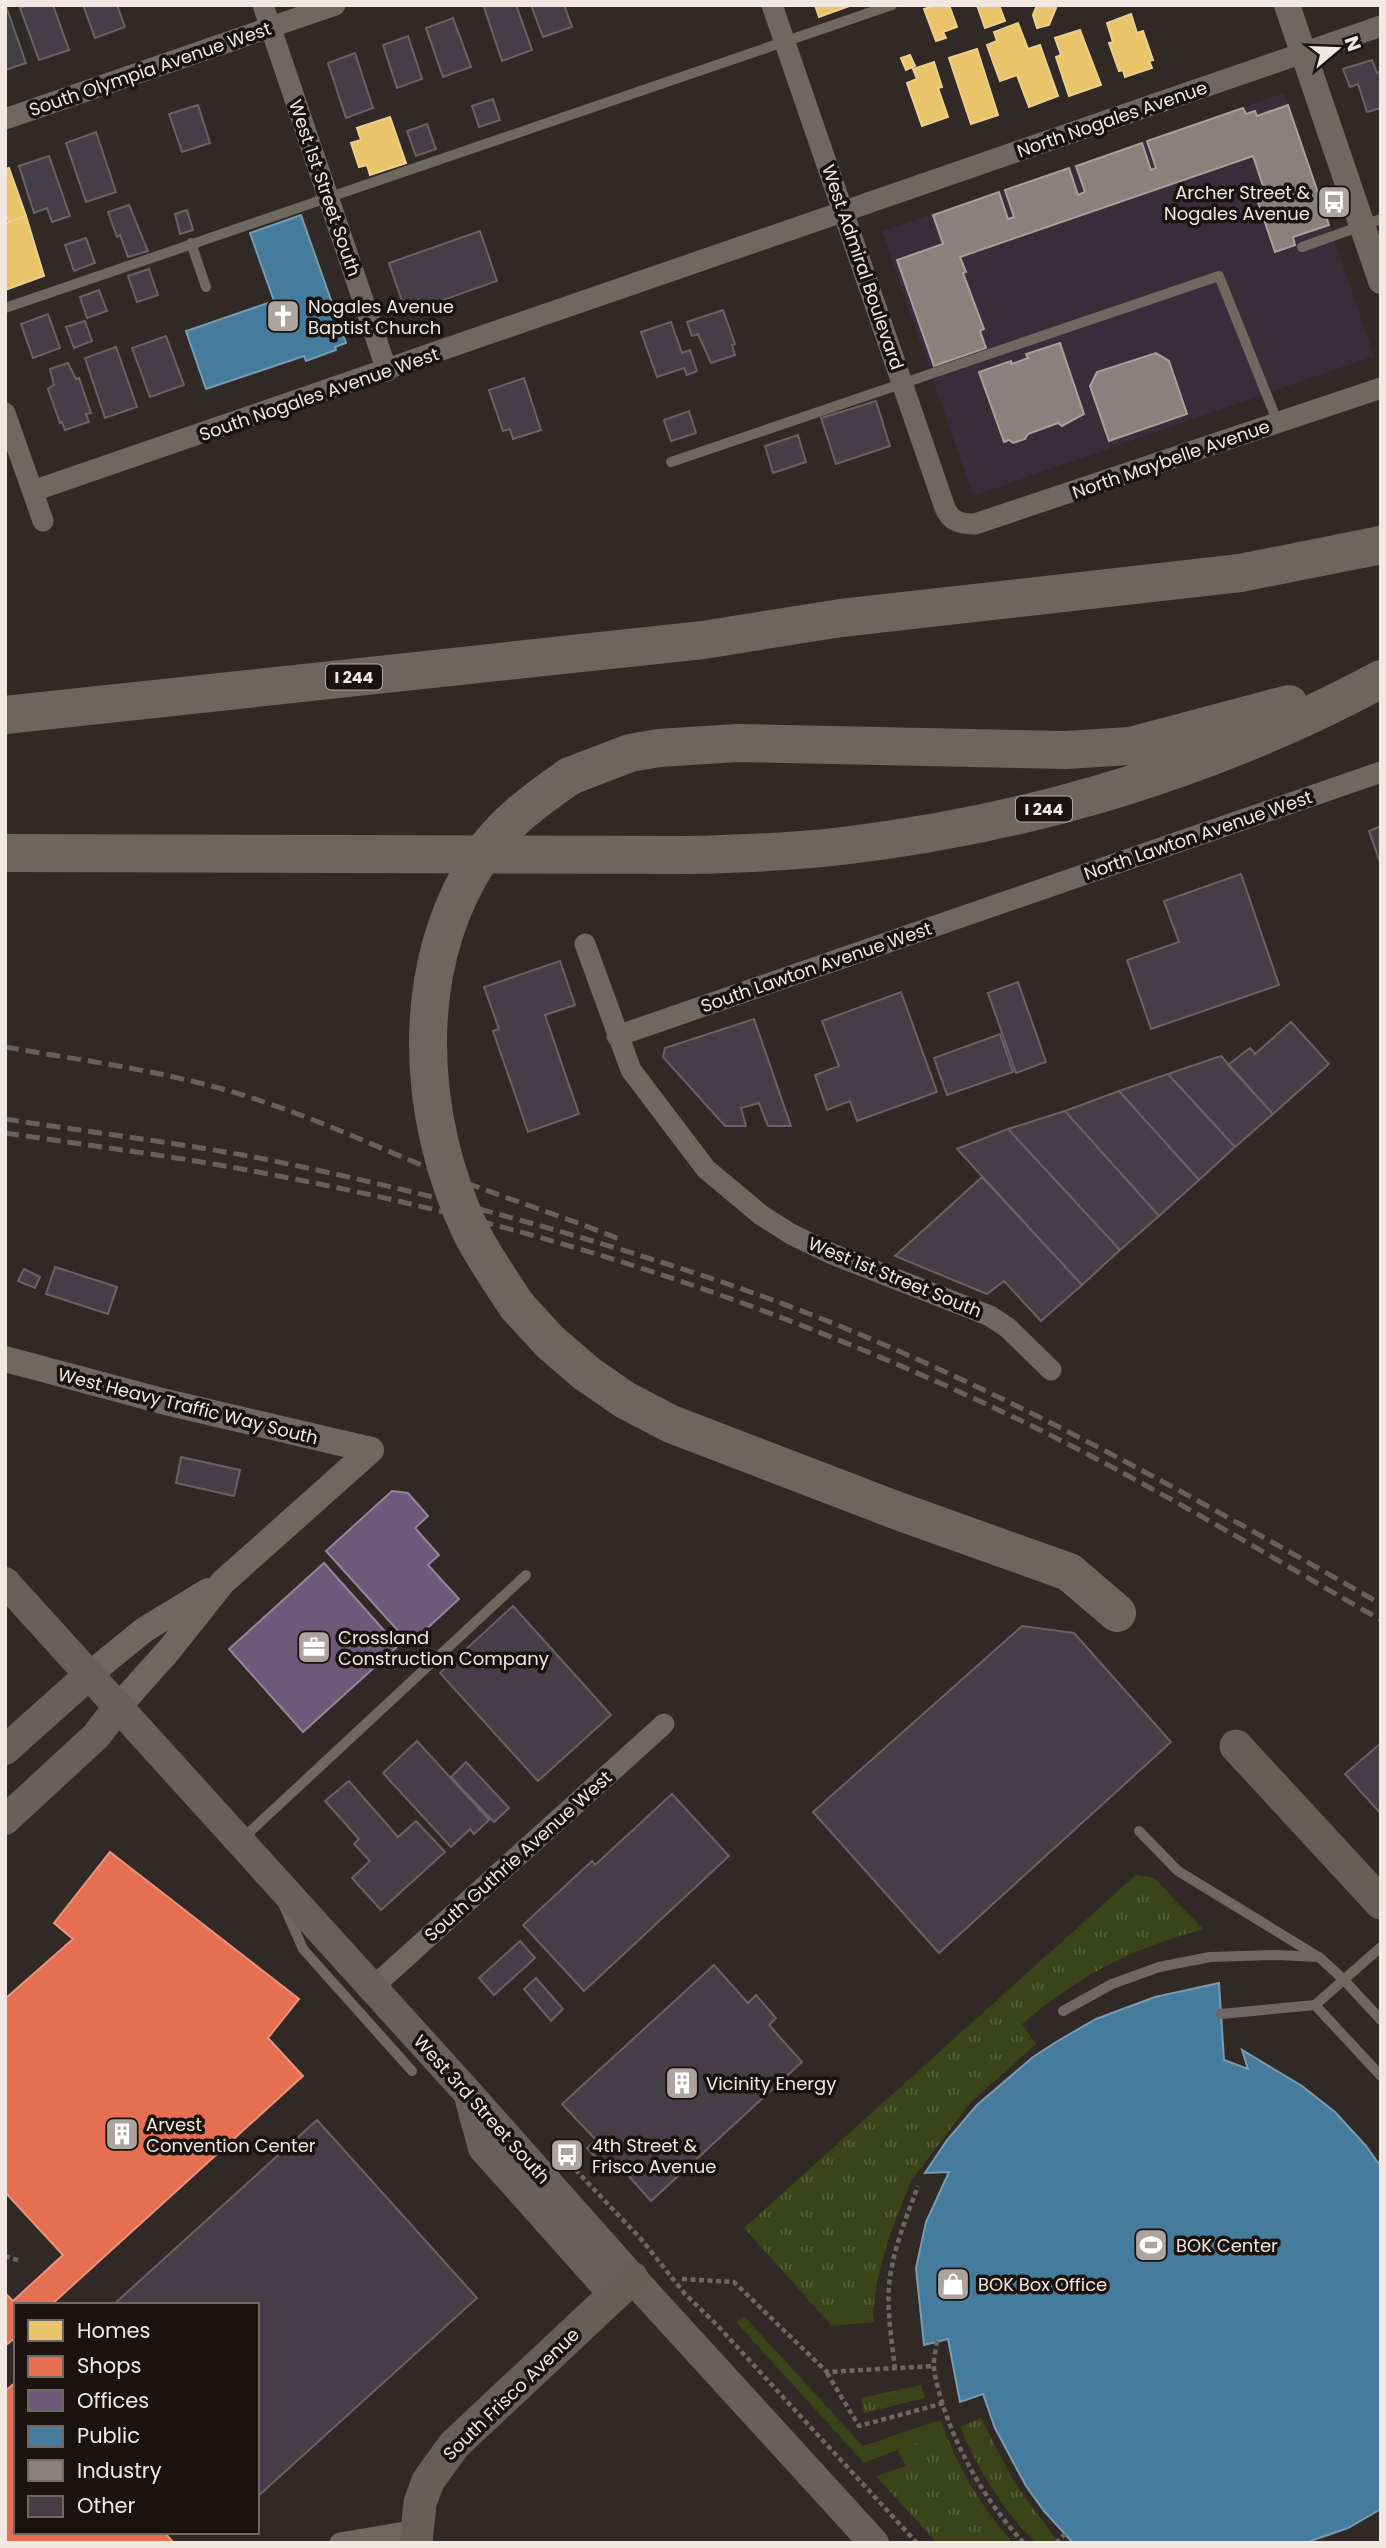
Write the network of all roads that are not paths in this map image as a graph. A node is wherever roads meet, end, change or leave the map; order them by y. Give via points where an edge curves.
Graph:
1 (263, 5) edge
2 (335, 5) edge
3 (772, 5) edge
4 (892, 5) edge
5 (1287, 5) edge
6 (1381, 26) edge
7 (271, 27) junction
8 (785, 42) junction
9 (1303, 53) junction
10 (5, 119) edge
11 (327, 197) junction
12 (844, 213) junction
13 (1372, 222) edge
14 (191, 243) junction
15 (1301, 247) dead end
16 (1381, 281) edge
17 (206, 287) dead end
18 (5, 308) edge
19 (387, 371) junction
20 (903, 383) junction
21 (1381, 388) edge
22 (5, 413) edge
23 (1278, 423) junction
24 (9, 435) edge
25 (671, 462) dead end
26 (33, 491) junction
27 (43, 521) dead end
28 (960, 524) joint
29 (1381, 545) edge
30 (1380, 680) edge
31 (5, 715) edge
32 (1381, 772) edge
33 (5, 853) edge
34 (1015, 898) joint
35 (585, 944) dead end
36 (617, 1036) junction
37 (5, 1359) edge
38 (1051, 1370) dead end
39 (526, 1575) dead end
40 (5, 1582) edge
41 (223, 1582) junction
42 (1117, 1613) dead end
43 (90, 1674) junction
44 (119, 1706) junction
45 (664, 1724) dead end
46 (1236, 1746) dead end
47 (5, 1750) edge
48 (5, 1820) edge
49 (1139, 1831) dead end
50 (240, 1841) junction
51 (268, 1872) junction
52 (1381, 1903) edge
53 (1381, 1947) edge
54 (1319, 1957) junction
55 (1344, 1980) junction
56 (373, 1987) junction
57 (1315, 2005) junction
58 (1063, 2011) dead end
59 (1221, 2014) dead end
60 (1381, 2020) edge
61 (412, 2071) dead end
62 (1381, 2076) edge
63 (634, 2277) junction
64 (416, 2537) edge
65 (340, 2543) edge
66 (874, 2543) edge

1 - 7 street, West 1st Street South
2 - 7 street, South Olympia Avenue West
3 - 8 street, West Admiral Boulevard
4 - 8 lane
5 - 9 street
6 - 9 street, North Nogales Avenue
7 - 10 street, South Olympia Avenue West
7 - 11 street, West 1st Street South
8 - 11 lane
8 - 12 street, West Admiral Boulevard
9 - 12 street, North Nogales Avenue
9 - 13 street
11 - 14 lane
11 - 19 street, West 1st Street South
12 - 19 street, South Nogales Avenue West
12 - 20 street, West Admiral Boulevard
13 - 15 lane
13 - 16 street
14 - 17 lane
14 - 18 lane
19 - 26 street, South Nogales Avenue West
20 - 23 lane via 1219,276
20 - 25 lane
20 - 28 street, West Admiral Boulevard via 945,509
21 - 23 street, North Maybelle Avenue
22 - 24 street
23 - 28 street, North Maybelle Avenue via 975,524
24 - 26 street
26 - 27 street
29 - 31 highway, I 244 via 1240,573 841,618 689,641
30 - 33 highway, I 244 via 1254,740 1135,784 990,822 842,846 688,855
30 - 42 highway, bridge via 1130,746 1066,750 737,743 630,753 570,776 513,821 481,856 447,925 435,970 428,1041 439,1142 472,1234 517,1306 550,1342 625,1400 671,1424 1069,1572
32 - 34 street, North Lawton Avenue West
34 - 36 street, South Lawton Avenue West
35 - 36 street, West 1st Street South
36 - 38 street, West 1st Street South via 631,1070 706,1169 761,1215 832,1254 990,1316
37 - 41 street, West Heavy Traffic Way South via 371,1450
39 - 50 lane
40 - 43 main road, West 3rd Street South
41 - 43 street via 144,1630
41 - 44 street
43 - 44 main road, West 3rd Street South
43 - 47 main road
44 - 48 main road via 96,1736
44 - 50 main road, West 3rd Street South
45 - 56 street, South Guthrie Avenue West
46 - 52 main road
49 - 54 lane via 1178,1871
50 - 51 main road, West 3rd Street South
51 - 56 main road, West 3rd Street South
51 - 61 lane, West 3rd Street South via 303,1950
53 - 55 lane
54 - 55 lane
54 - 58 lane via 1210,1957 1159,1967 1112,1984
55 - 57 lane
55 - 60 lane
56 - 63 main road, West 3rd Street South
57 - 59 lane
57 - 62 lane
63 - 64 main road, South Frisco Avenue via 454,2445 428,2481
63 - 66 main road, West 3rd Street South
64 - 65 street, South Frisco Avenue

